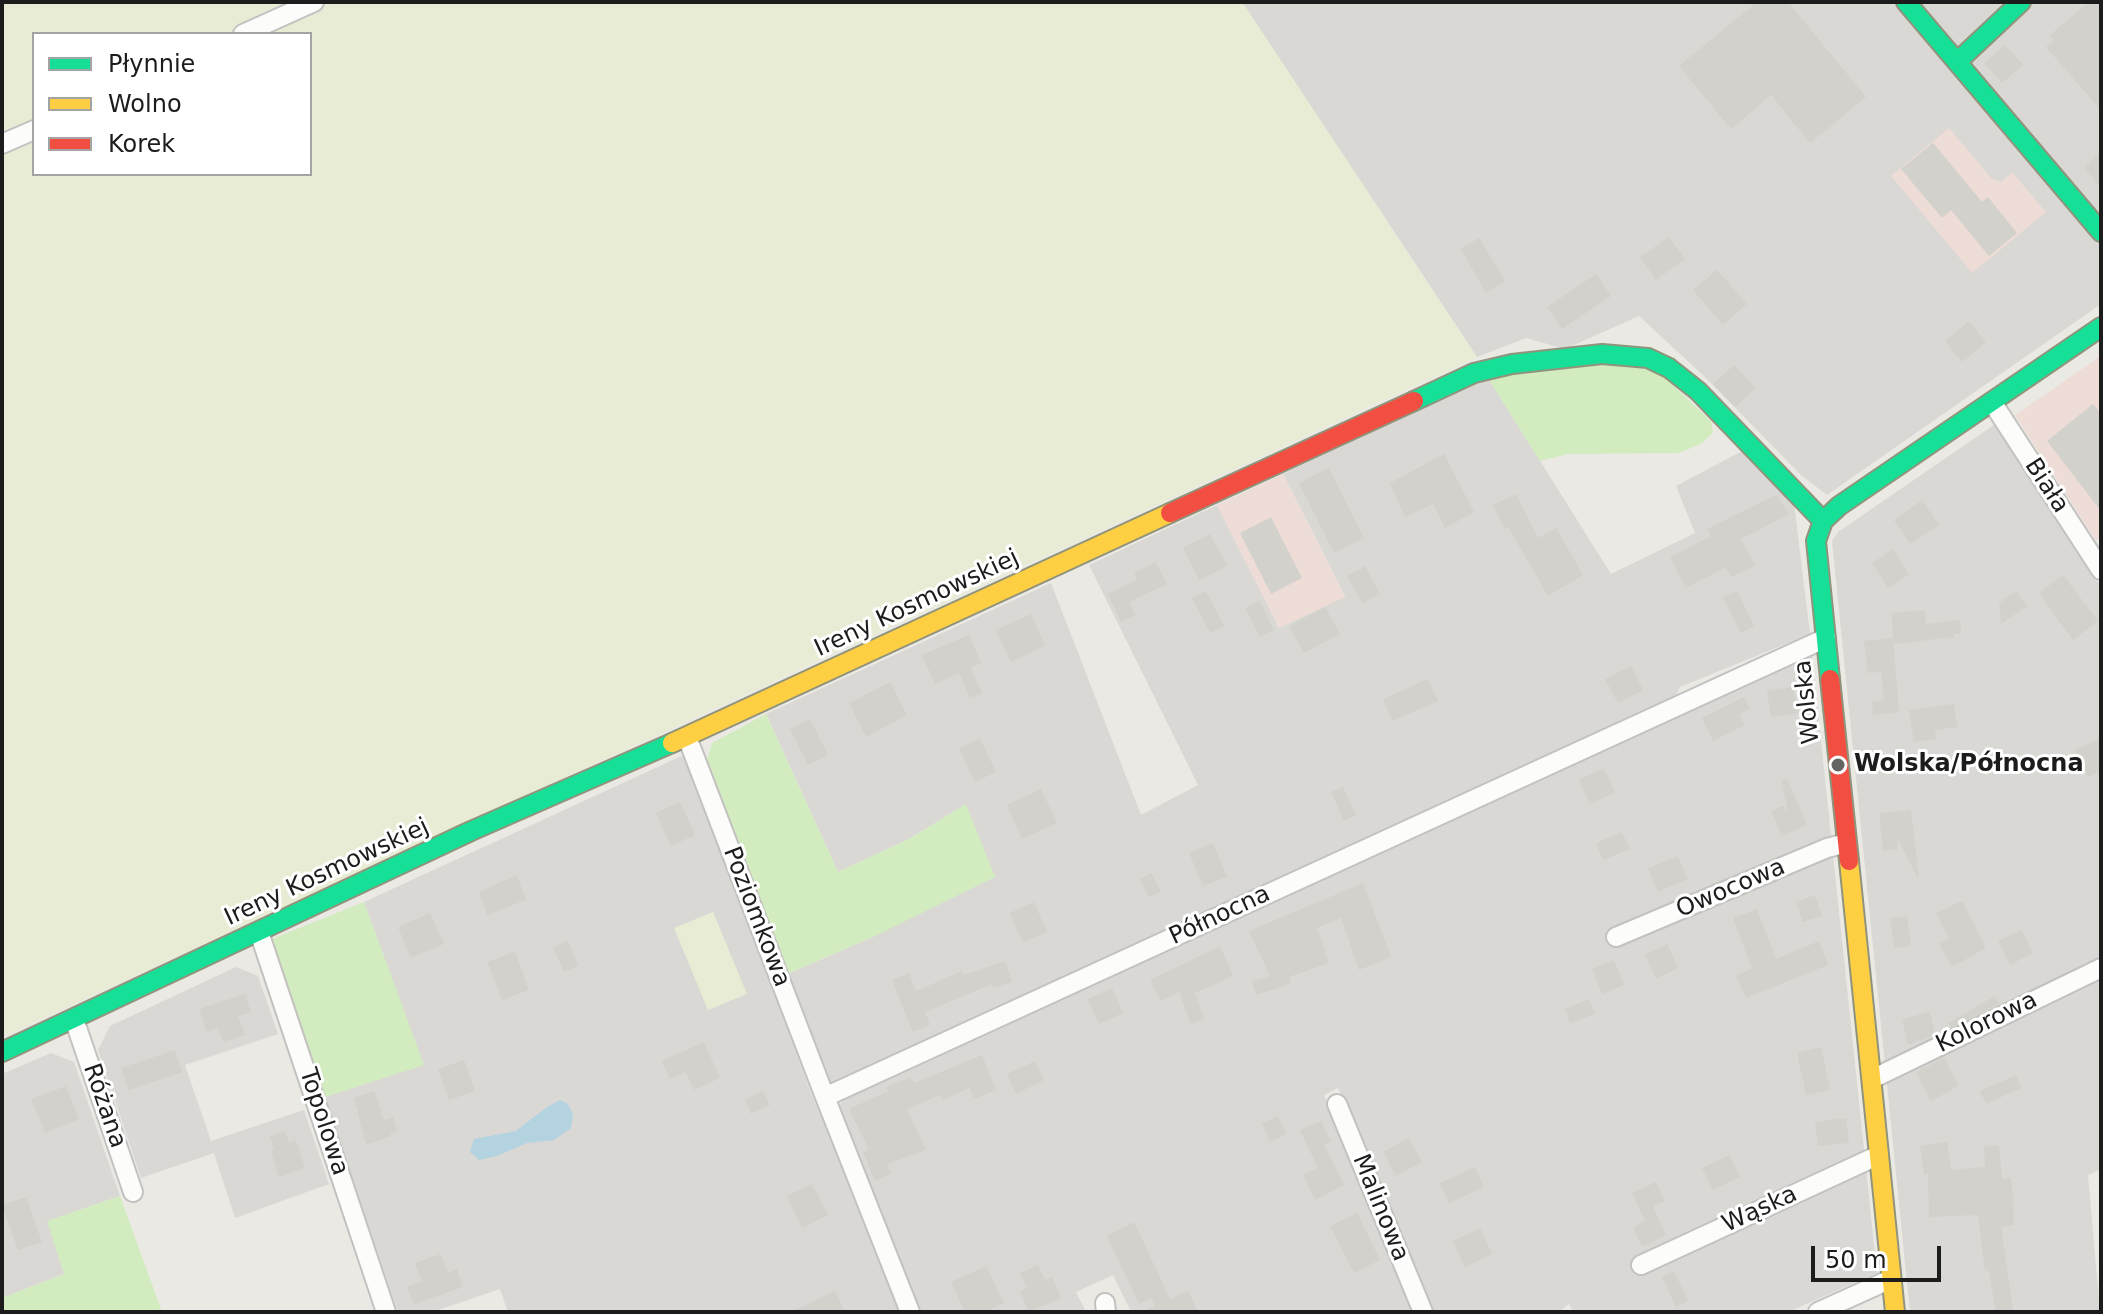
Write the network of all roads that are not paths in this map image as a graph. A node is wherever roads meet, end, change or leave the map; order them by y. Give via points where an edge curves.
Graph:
1 (314, 2) edge
2 (1906, 2) edge
3 (2021, 2) edge
4 (247, 32) edge
5 (1957, 62) junction
6 (32, 131) edge
7 (2, 144) edge
8 (2101, 232) edge
9 (2101, 327) edge
10 (1992, 402) junction
11 (1823, 521) junction
12 (2101, 570) edge
13 (1826, 638) junction
14 (687, 737) junction
15 (1847, 843) junction
16 (259, 932) junction
17 (1616, 937) dead end
18 (2101, 968) edge
19 (74, 1019) junction
20 (2, 1052) edge
21 (1872, 1079) junction
22 (825, 1097) junction
23 (1337, 1104) dead end
24 (1879, 1155) junction
25 (133, 1192) dead end
26 (1641, 1265) dead end
27 (1891, 1279) junction
28 (386, 1312) edge
29 (910, 1312) edge
30 (1423, 1312) edge
31 (1818, 1312) edge
32 (1895, 1312) edge

1 - 4 street
2 - 5 street
3 - 5 street
5 - 8 street
6 - 7 street
9 - 10 street
10 - 11 street
10 - 12 street, Biała
11 - 13 street, Wolska via 1816,541
11 - 14 street, Ireny Kosmowskiej via 1698,391 1669,368 1648,358 1602,354 1512,364 1460,377
13 - 15 street, Wolska
13 - 22 street, Północna
14 - 16 street, Ireny Kosmowskiej via 471,831
14 - 22 street, Poziomkowa
15 - 17 street, Owocowa
15 - 21 street, Wolska
16 - 19 street, Ireny Kosmowskiej
16 - 28 street, Topolowa
18 - 21 street, Kolorowa
19 - 20 street, Ireny Kosmowskiej
19 - 25 street, Różana
21 - 24 street, Wolska
22 - 29 street
23 - 30 street, Malinowa
24 - 26 street, Wąska
24 - 27 street, Wolska
27 - 31 street
27 - 32 street, Wolska

